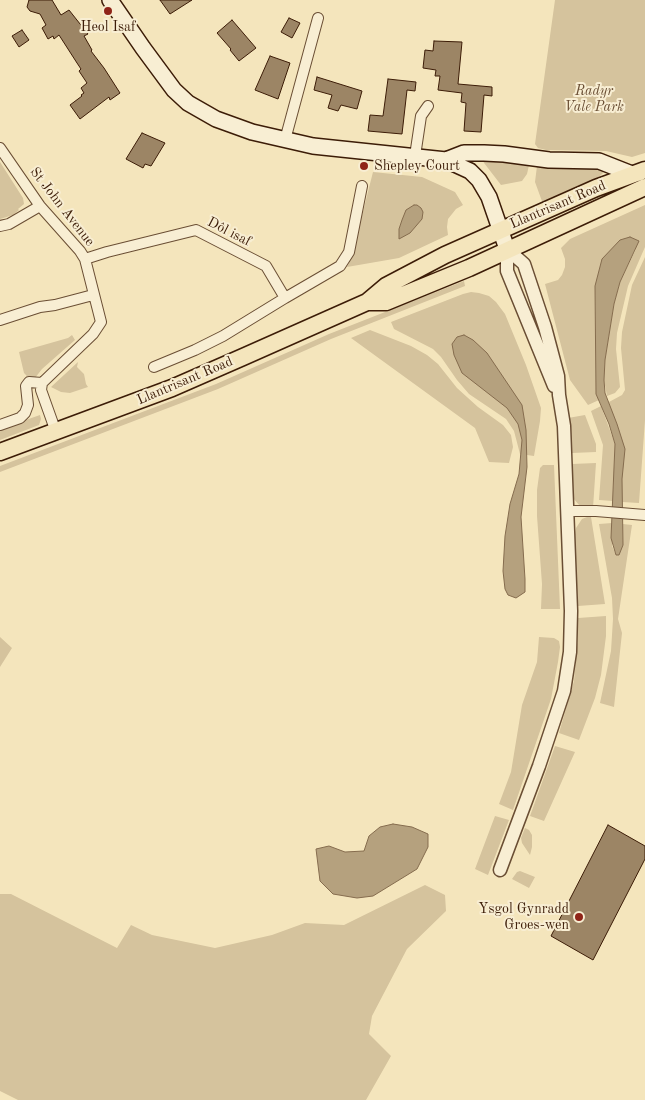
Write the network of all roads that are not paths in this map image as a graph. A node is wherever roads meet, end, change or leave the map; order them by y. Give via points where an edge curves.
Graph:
1 (110, 0) edge
2 (318, 18) dead end
3 (428, 106) dead end
4 (286, 140) junction
5 (0, 148) edge
6 (415, 156) junction
7 (446, 160) junction
8 (638, 172) edge
9 (362, 186) dead end
10 (645, 187) edge
11 (40, 206) junction
12 (0, 226) edge
13 (501, 229) junction
14 (508, 249) junction
15 (85, 259) junction
16 (93, 295) junction
17 (285, 298) junction
18 (368, 302) junction
19 (0, 320) edge
20 (154, 366) dead end
21 (42, 383) junction
22 (558, 395) junction
23 (0, 425) edge
24 (56, 432) junction
25 (0, 452) edge
26 (567, 511) junction
27 (645, 515) edge
28 (500, 870) dead end

1 - 4 main road via 181,98 216,119
2 - 4 street
3 - 6 street via 421,116
4 - 6 main road via 313,146
5 - 11 street, St John Avenue
6 - 7 main road
7 - 8 main road via 464,153 504,154 549,160 599,161
7 - 13 main road via 470,171 479,180
8 - 13 main road, Llantrisant Road
9 - 17 street via 349,252 340,266
10 - 14 main road, Llantrisant Road
11 - 12 street
11 - 15 street, St John Avenue
13 - 14 main road
13 - 18 main road, Llantrisant Road via 386,286
14 - 18 main road, Llantrisant Road via 386,302
14 - 22 street via 507,271
14 - 22 street via 524,264 533,290 558,376
15 - 16 street, St John Avenue
15 - 17 street, Dôl isaf via 196,230 266,266
16 - 19 street
16 - 21 street, St John Avenue via 101,322 99,328
17 - 20 street via 223,336
18 - 24 main road, Llantrisant Road via 172,388
21 - 23 street, St John Avenue via 29,382 25,413
21 - 24 street via 41,390
22 - 26 street via 564,426
24 - 25 main road, Llantrisant Road
26 - 27 street
26 - 28 street via 571,613 564,691

